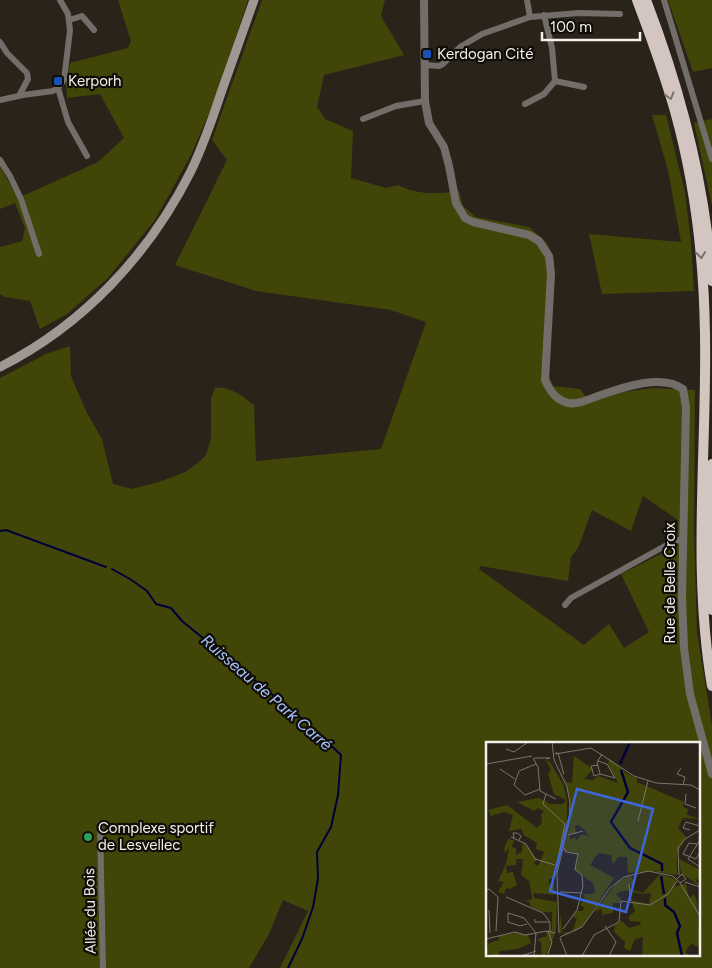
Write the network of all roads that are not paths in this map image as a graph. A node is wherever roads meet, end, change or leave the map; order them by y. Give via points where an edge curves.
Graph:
1 (60, 0) edge
2 (254, 0) edge
3 (424, 0) edge
4 (526, 0) edge
5 (637, 0) edge
6 (646, 0) edge
7 (664, 0) edge
8 (620, 14) dead end
9 (544, 15) junction
10 (530, 17) junction
11 (69, 20) junction
12 (94, 30) dead end
13 (0, 42) edge
14 (426, 65) junction
15 (555, 81) junction
16 (584, 87) dead end
17 (58, 88) junction
18 (19, 96) junction
19 (0, 100) edge
20 (425, 101) junction
21 (525, 104) dead end
22 (363, 119) dead end
23 (87, 156) dead end
24 (712, 159) edge
25 (0, 160) edge
26 (39, 254) dead end
27 (712, 281) edge
28 (0, 368) edge
29 (712, 464) edge
30 (683, 539) junction
31 (565, 606) dead end
32 (712, 610) edge
33 (712, 686) edge
34 (712, 774) edge
35 (100, 824) dead end
36 (104, 968) edge

1 - 11 street
2 - 28 main road via 191,171 157,228 118,278 96,300 52,336
3 - 14 street
4 - 10 street
5 -> 33 highway via 677,118 690,174 699,236 705,336 702,574
6 - 27 highway via 674,78 690,136 705,216
7 - 24 street
8 - 9 street
9 - 10 street
9 - 15 street
10 - 14 street via 482,34 460,47 439,66
11 - 12 street via 82,16
11 - 17 street via 64,80
13 - 18 street via 27,74 28,79
14 - 20 street
15 - 16 street
15 - 21 street via 544,94
17 - 18 street
17 - 23 street via 68,122
18 - 19 street
20 - 22 street via 396,106
20 - 30 street, Rue de Belle Croix via 429,123 444,146 460,212 473,222 529,235 539,241 549,256 552,274 545,380 550,392 570,404 648,383 676,383 683,389 686,408
25 - 26 street via 21,200
29 - 32 highway
30 - 31 street via 571,598
30 - 34 street, Rue de Belle Croix via 684,648 690,694
35 - 36 street, Allée du Bois

